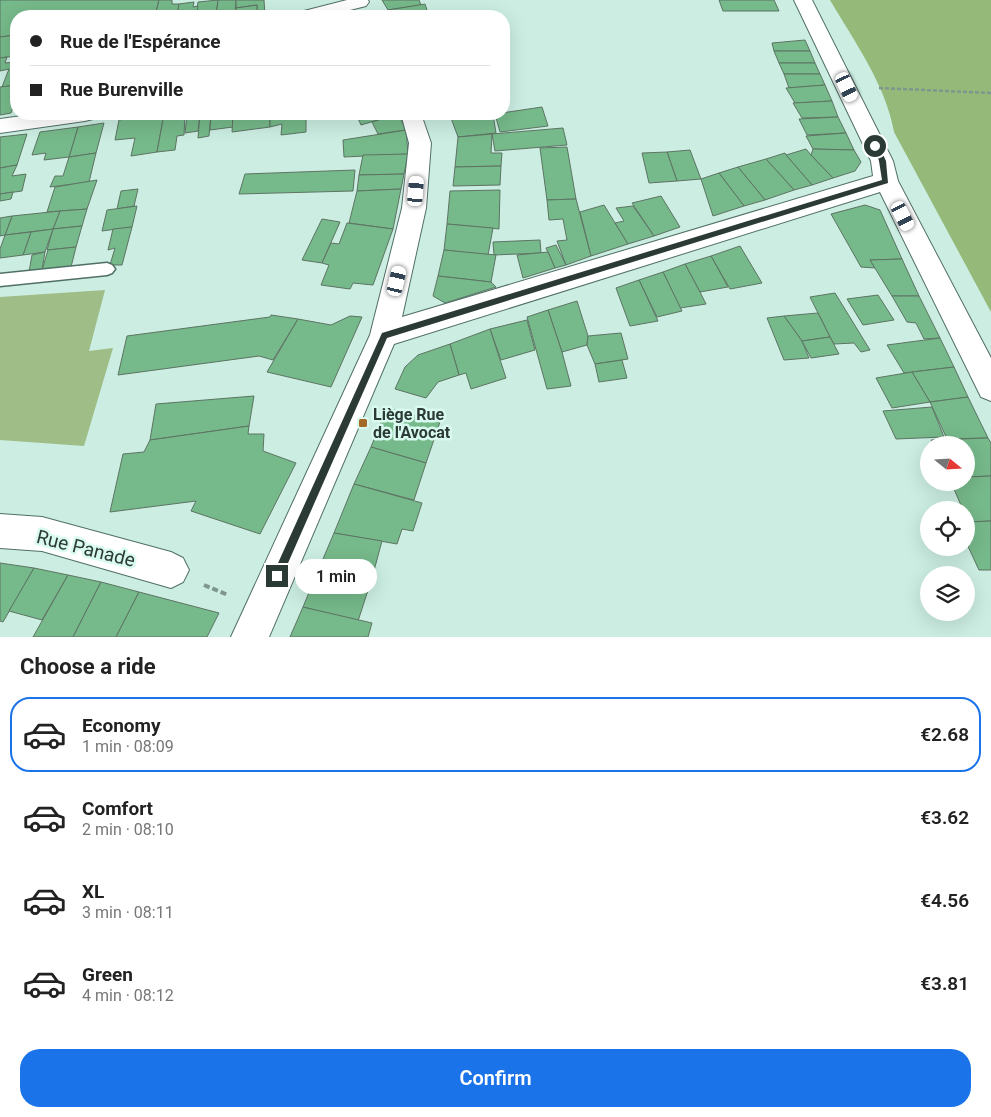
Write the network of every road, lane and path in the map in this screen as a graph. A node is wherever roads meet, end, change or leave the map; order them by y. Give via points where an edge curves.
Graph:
1 (803, 0) edge
2 (362, 6) edge
3 (340, 10) edge
4 (847, 87) junction
5 (991, 93) edge
6 (42, 120) edge
7 (413, 120) edge
8 (0, 126) edge
9 (886, 181) junction
10 (107, 269) dead end
11 (0, 280) edge
12 (384, 335) junction
13 (991, 387) edge
14 (0, 531) edge
15 (171, 570) joint
16 (262, 610) junction
17 (250, 637) edge

1 - 4 street
2 - 3 street
4 - 5 path
4 - 9 street via 882,161
6 - 8 street
7 - 12 street via 420,143 414,208
9 - 12 street
9 - 13 street
10 - 11 lane
12 - 16 street
14 - 15 street, Rue Panade via 42,534
15 - 16 path
16 - 17 street

